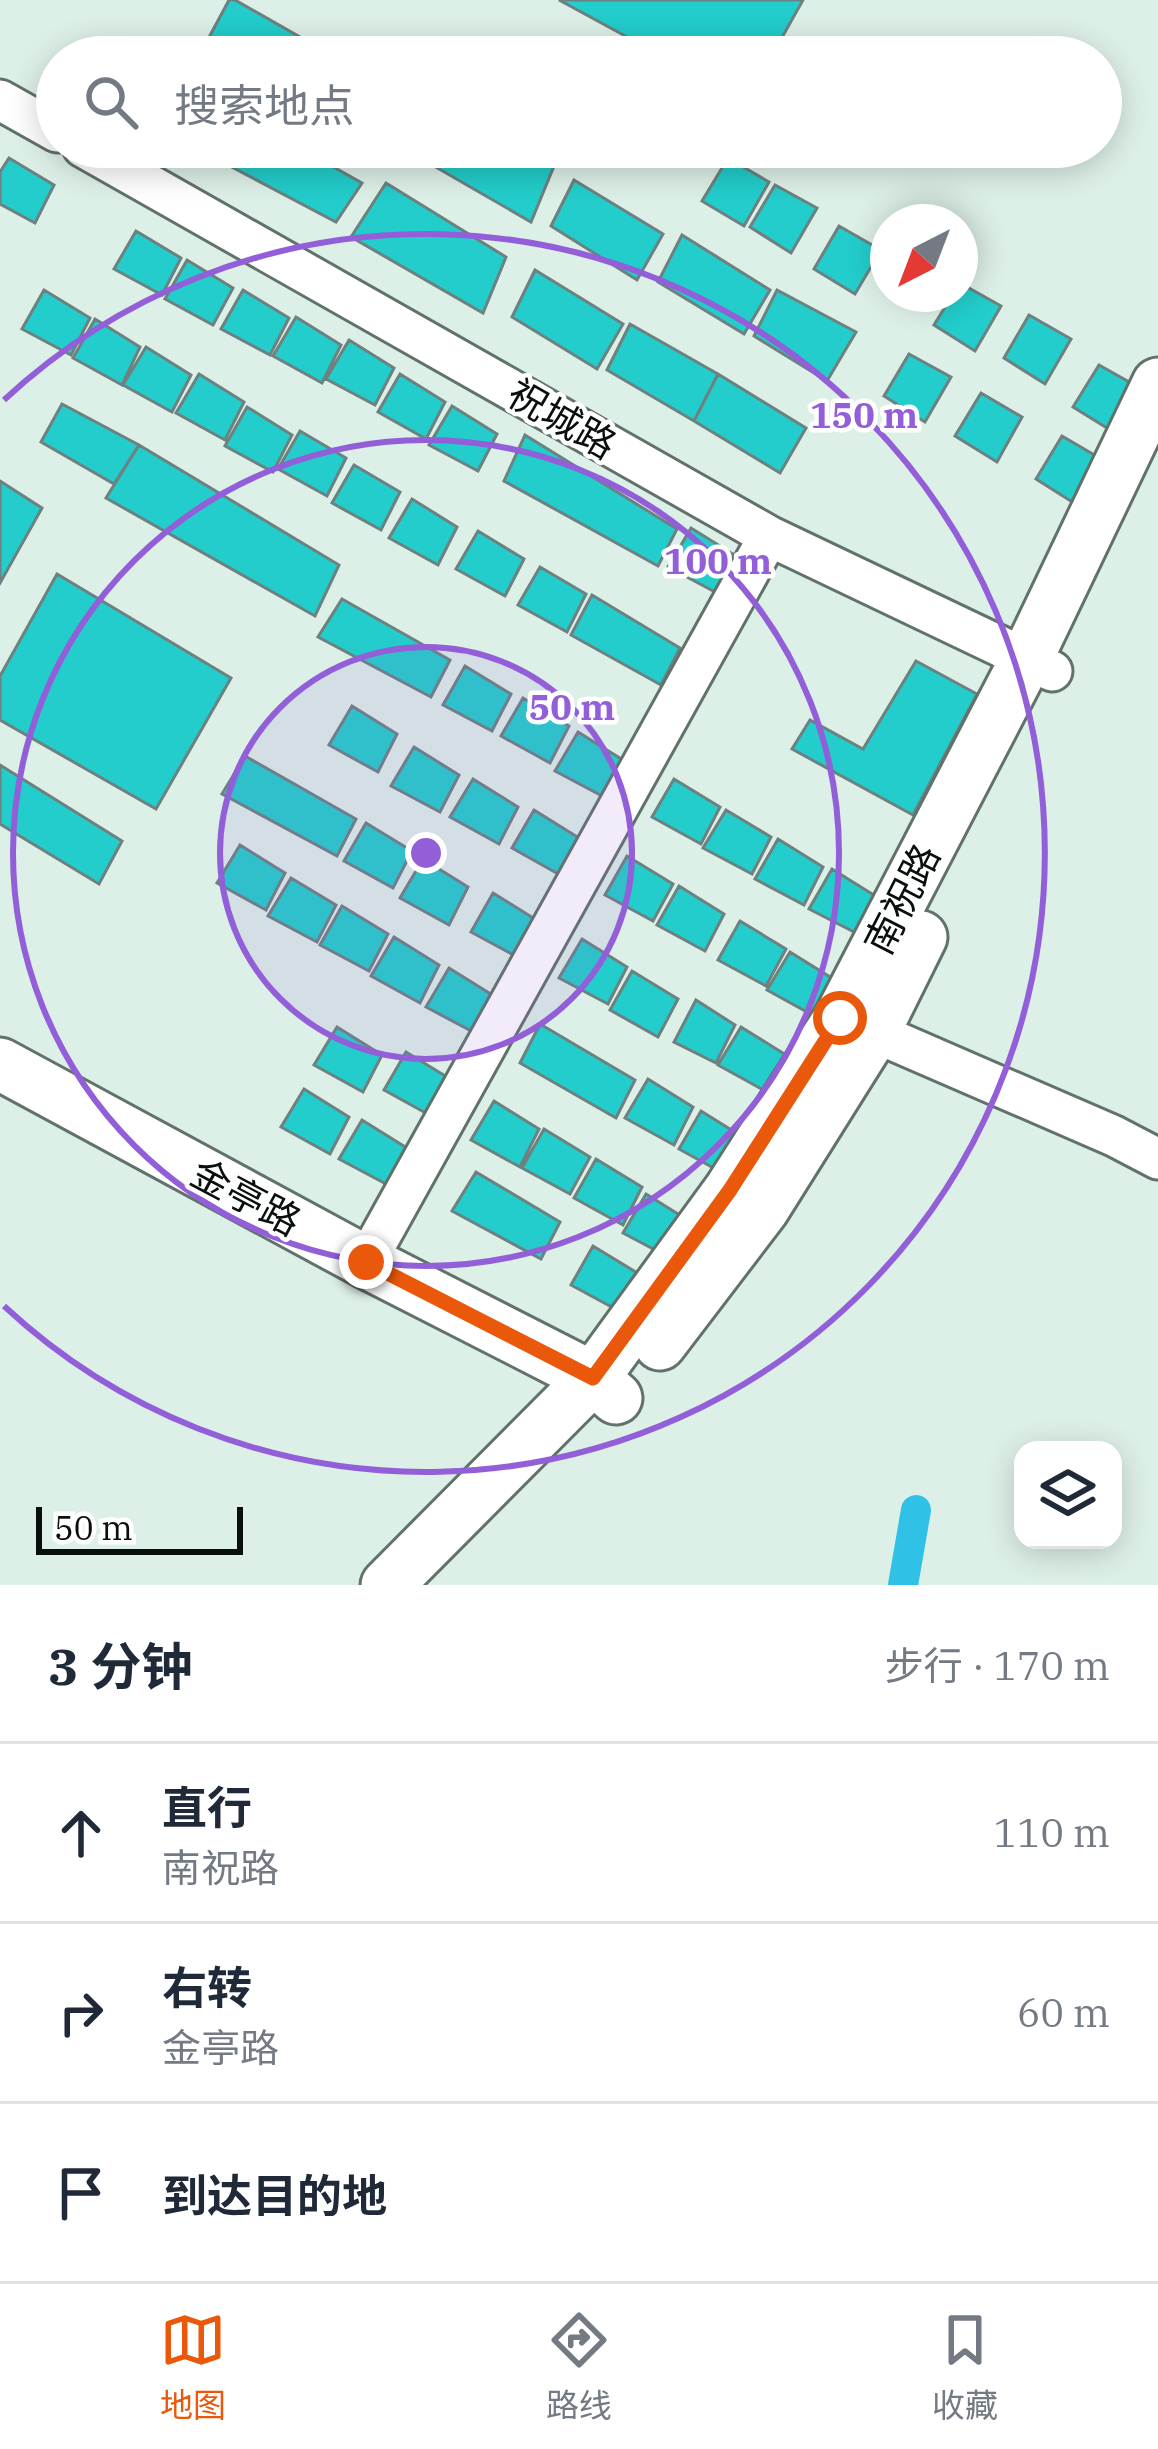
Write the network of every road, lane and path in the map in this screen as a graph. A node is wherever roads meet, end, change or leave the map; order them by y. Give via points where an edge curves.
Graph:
1 (0, 100) edge
2 (36, 121) edge
3 (119, 168) edge
4 (1158, 383) edge
5 (1158, 458) edge
6 (770, 536) junction
7 (1039, 665) junction
8 (874, 1033) junction
9 (0, 1064) edge
10 (1158, 1159) edge
11 (366, 1262) junction
12 (605, 1388) junction
13 (386, 1585) edge
14 (423, 1585) edge

1 - 2 street
3 - 6 street, 祝城路
4 - 7 main road, 南祝路
5 - 7 main road, 南祝路
6 - 7 street, 祝城路
6 - 11 street
7 - 8 main road, 南祝路
7 - 12 main road, 南祝路 via 840,1018
8 - 10 street
8 - 12 main road, 南祝路 via 763,1209
9 - 11 main road, 金亭路
11 - 12 main road, 金亭路
12 - 13 main road, 南祝路
12 - 14 main road, 南祝路

